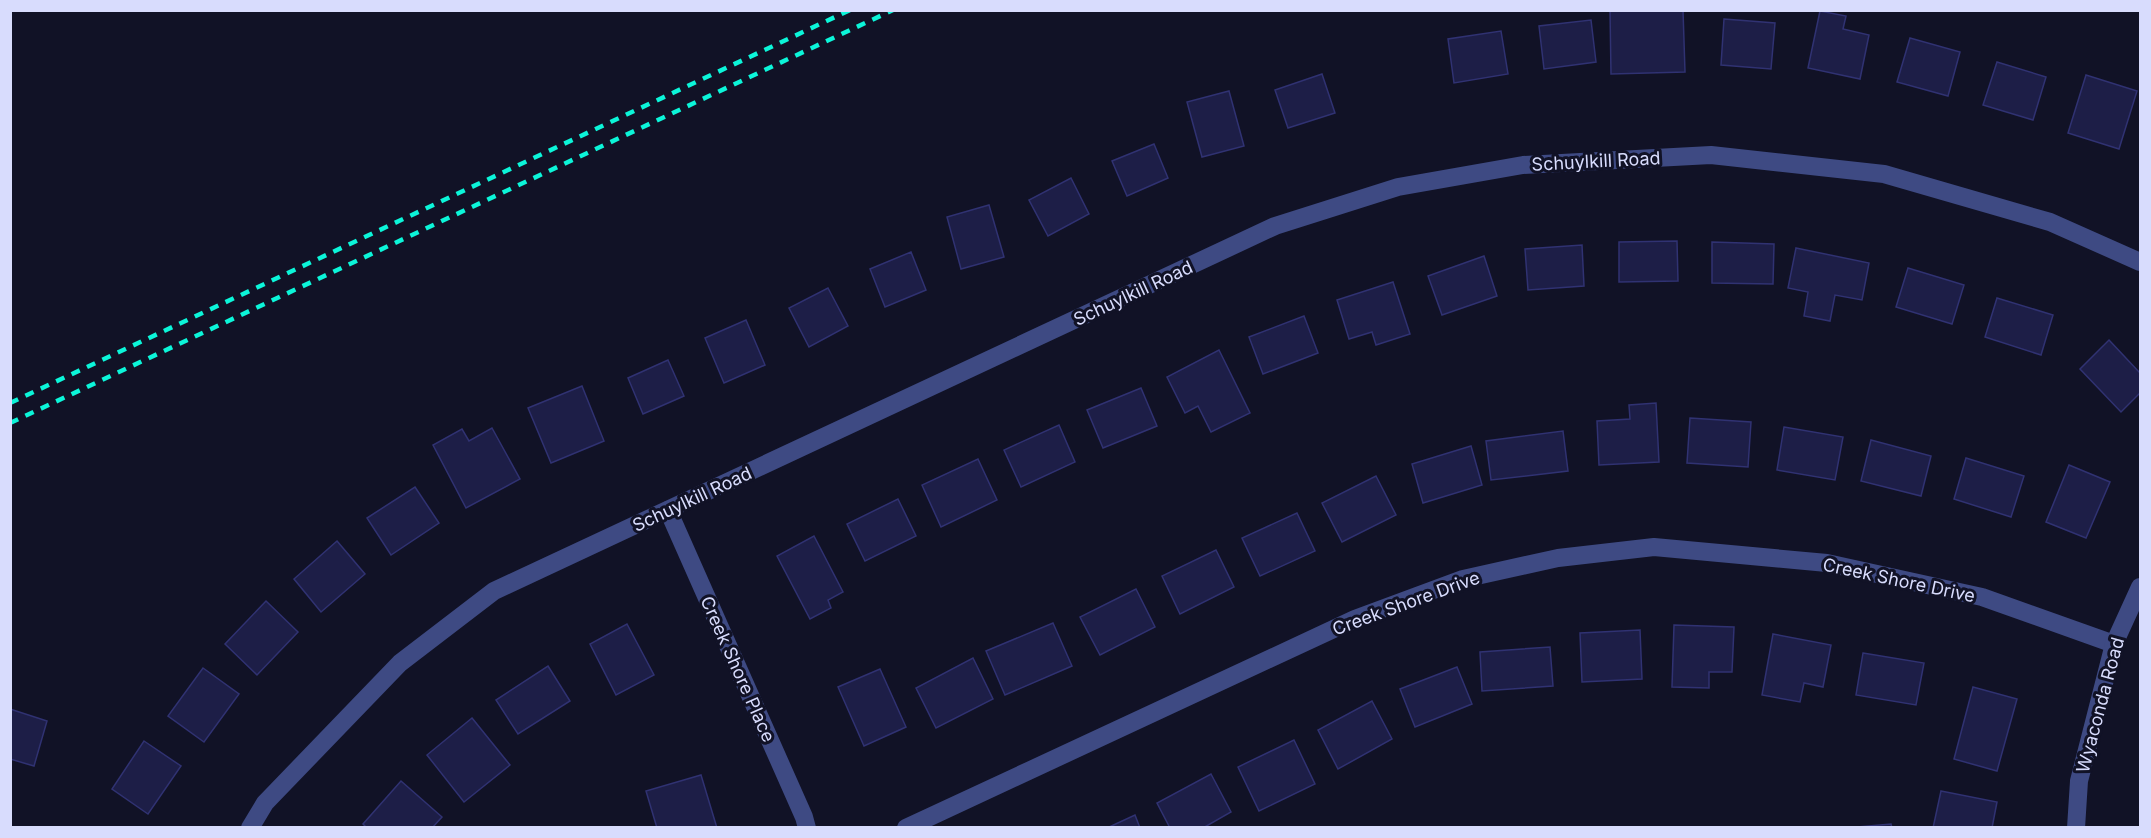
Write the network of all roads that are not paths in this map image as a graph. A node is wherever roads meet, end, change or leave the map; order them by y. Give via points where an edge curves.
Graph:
1 (2140, 262) edge
2 (668, 510) junction
3 (2140, 587) edge
4 (2114, 644) junction
5 (250, 828) edge
6 (807, 828) edge
7 (906, 828) edge
8 (2076, 828) edge

1 - 2 street, Schuylkill Road via 2050,222 1884,174 1711,156 1523,165 1398,187 1275,226
2 - 5 street, Schuylkill Road via 494,591 419,648 265,802
2 - 6 street, Creek Shore Place
3 - 4 street, Wyaconda Road
4 - 7 street, Creek Shore Drive via 1982,597 1827,563 1654,547 1558,558 1463,579 1354,620
4 - 8 street, Wyaconda Road via 2079,781

